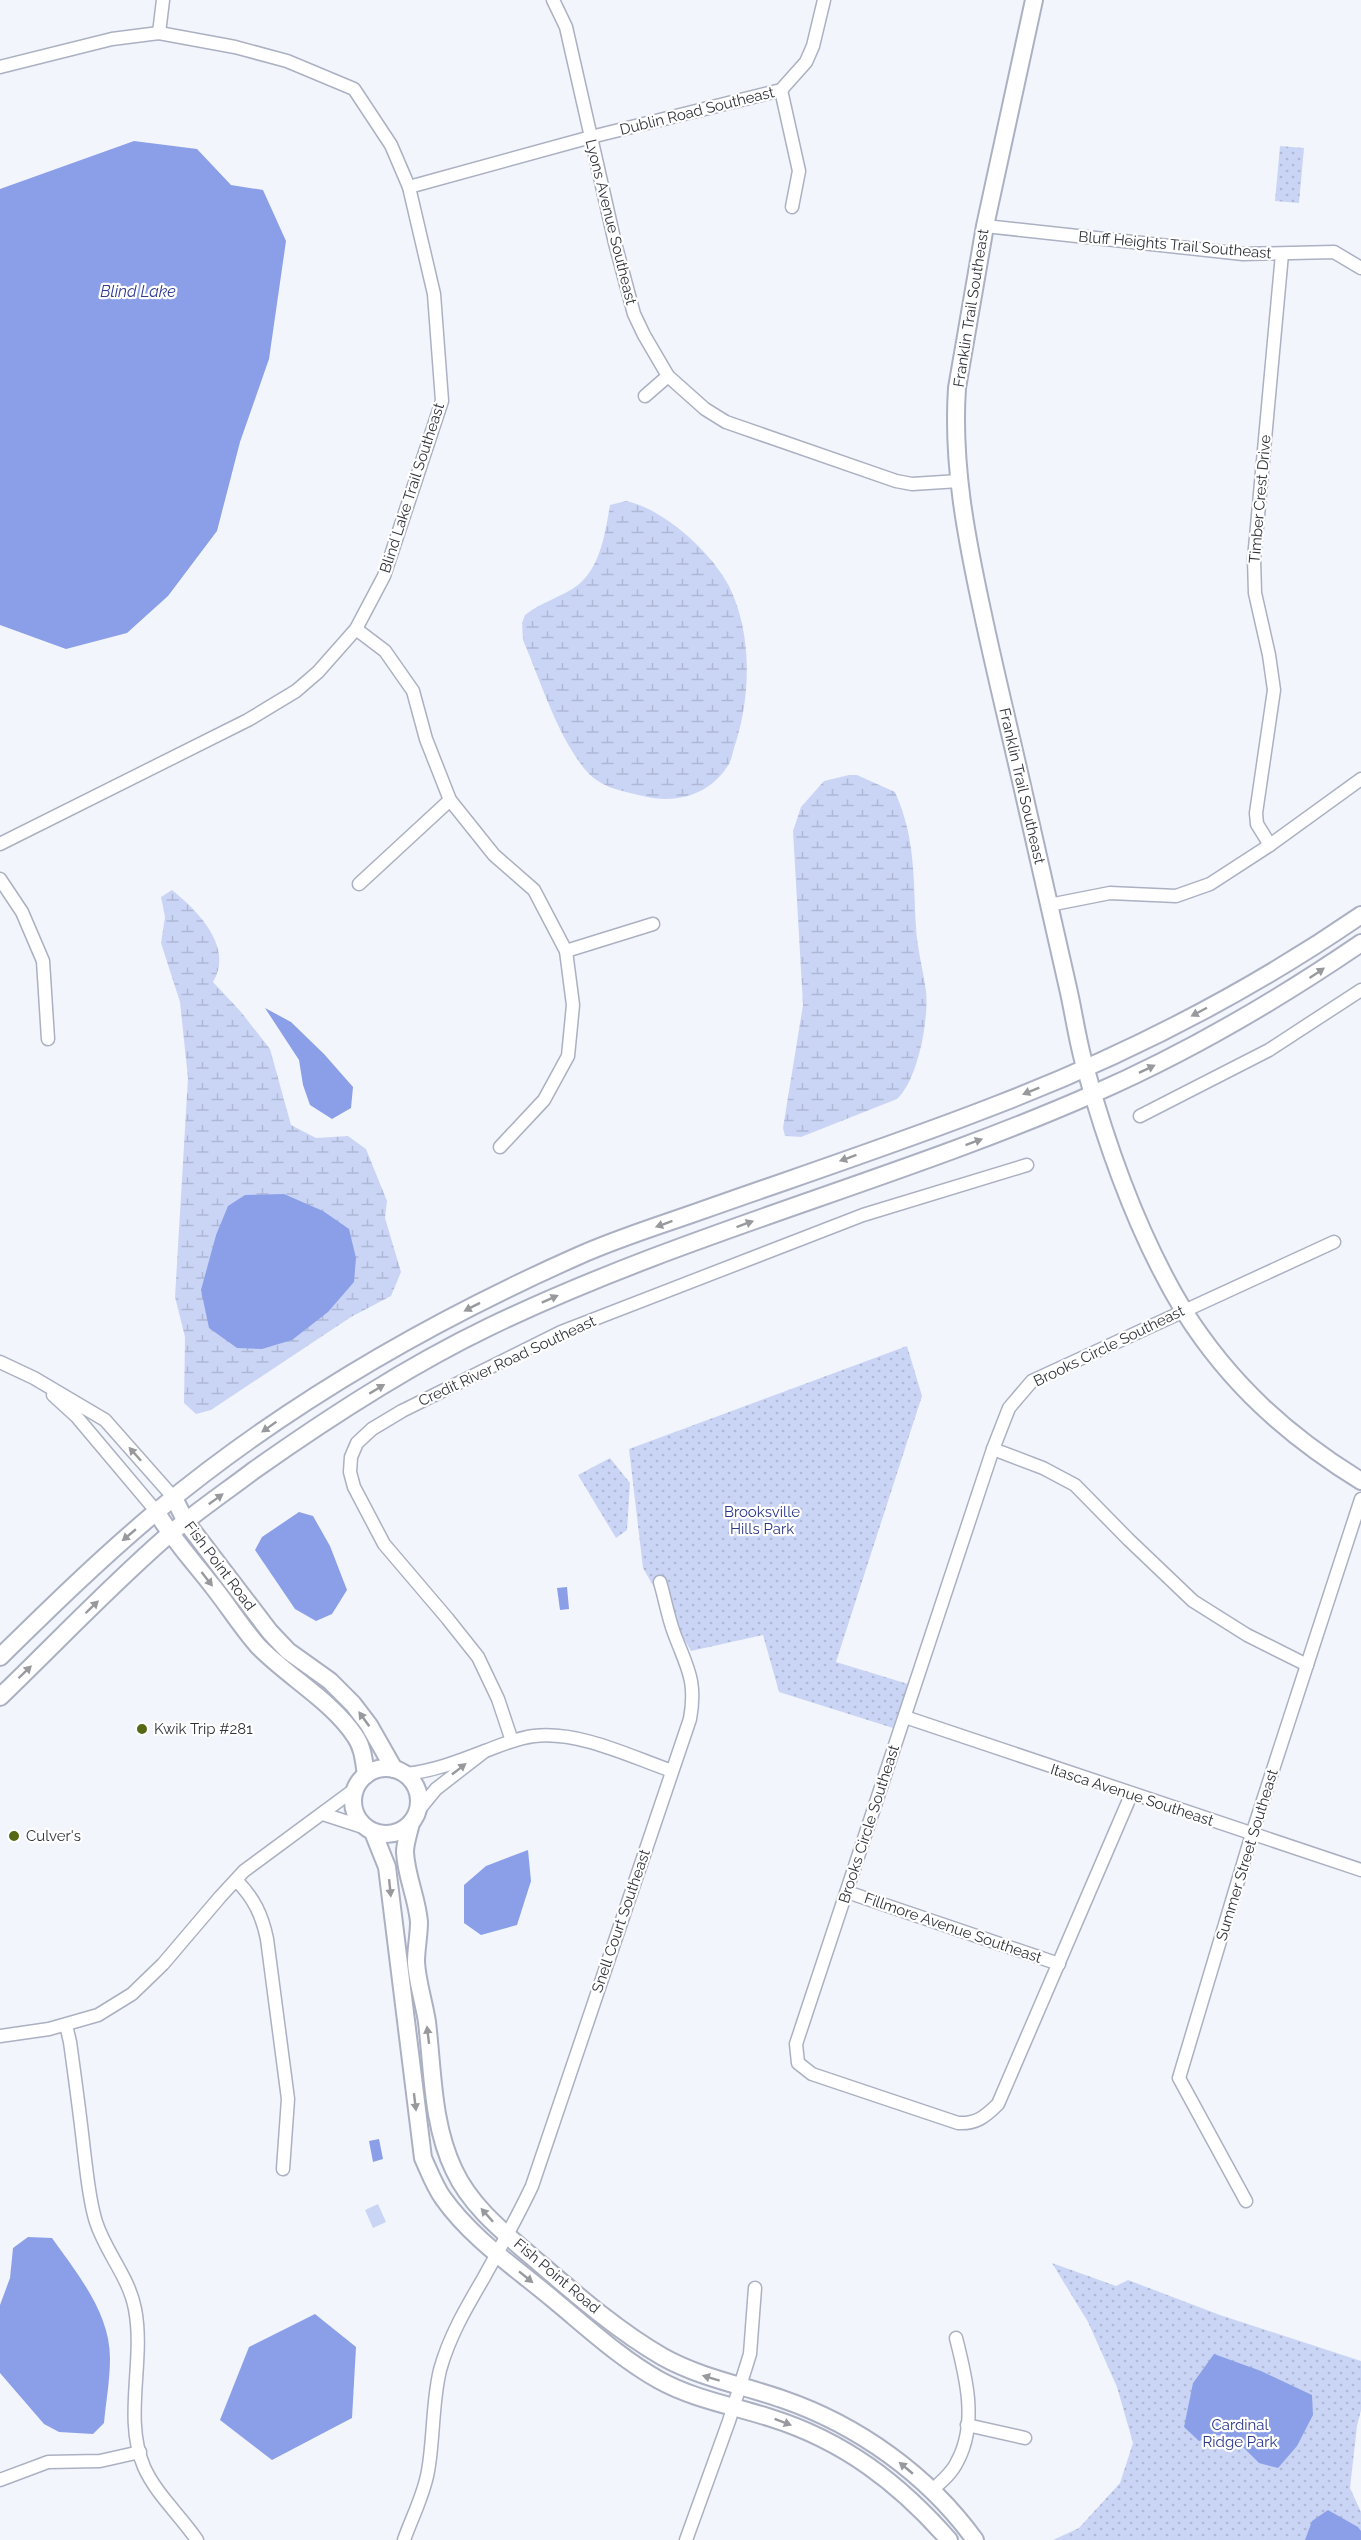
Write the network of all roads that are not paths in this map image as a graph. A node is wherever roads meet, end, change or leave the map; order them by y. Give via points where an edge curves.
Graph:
1 (163, 0) edge
2 (553, 0) edge
3 (824, 0) edge
4 (1034, 0) edge
5 (159, 33) junction
6 (0, 67) edge
7 (780, 90) junction
8 (591, 137) junction
9 (409, 187) junction
10 (792, 207) dead end
11 (985, 226) junction
12 (1282, 254) junction
13 (1361, 268) edge
14 (669, 376) junction
15 (645, 396) dead end
16 (958, 481) junction
17 (356, 628) junction
18 (1361, 779) edge
19 (450, 800) junction
20 (0, 844) edge
21 (1270, 844) junction
22 (0, 879) edge
23 (359, 884) dead end
24 (1049, 905) junction
25 (1361, 915) edge
26 (653, 924) dead end
27 (1361, 943) edge
28 (566, 951) junction
29 (1361, 990) edge
30 (48, 1039) dead end
31 (1085, 1069) junction
32 (1094, 1094) junction
33 (1140, 1116) dead end
34 (500, 1147) dead end
35 (1026, 1165) dead end
36 (1334, 1242) dead end
37 (1184, 1310) junction
38 (0, 1362) edge
39 (34, 1378) junction
40 (993, 1449) junction
41 (1361, 1481) edge
42 (174, 1498) junction
43 (1361, 1499) edge
44 (156, 1511) junction
45 (186, 1522) junction
46 (169, 1534) junction
47 (660, 1582) dead end
48 (0, 1657) edge
49 (1307, 1665) junction
50 (0, 1697) edge
51 (904, 1717) junction
52 (512, 1741) junction
53 (485, 1751) junction
54 (399, 1771) junction
55 (672, 1771) junction
56 (366, 1775) junction
57 (355, 1789) junction
58 (1131, 1795) junction
59 (323, 1814) junction
60 (415, 1817) junction
61 (370, 1830) junction
62 (1252, 1834) junction
63 (1361, 1870) edge
64 (236, 1880) junction
65 (847, 1892) junction
66 (1059, 1964) junction
67 (66, 2025) junction
68 (0, 2036) edge
69 (284, 2169) dead end
70 (1246, 2201) dead end
71 (506, 2234) junction
72 (497, 2253) junction
73 (754, 2288) dead end
74 (956, 2338) dead end
75 (740, 2386) junction
76 (734, 2407) junction
77 (967, 2425) junction
78 (1026, 2438) dead end
79 (140, 2452) junction
80 (0, 2480) edge
81 (932, 2490) junction
82 (197, 2540) edge
83 (404, 2540) edge
84 (686, 2540) edge
85 (949, 2540) edge
86 (975, 2540) edge

1 - 5 street
2 - 8 street, Lyons Avenue Southeast via 566,27
3 - 7 street, Dublin Road Southeast via 806,62
4 - 11 street, Franklin Trail Southeast
5 - 6 street, Blind Lake Trail Southeast via 112,39
5 - 9 street, Blind Lake Trail Southeast via 287,61 354,89 391,145
7 - 8 street, Dublin Road Southeast
7 - 10 street via 800,171
8 - 9 street, Dublin Road Southeast
8 - 14 street, Lyons Avenue Southeast via 626,291 644,335
9 - 17 street, Blind Lake Trail Southeast via 434,294 442,401 384,576
11 - 12 street, Bluff Heights Trail Southeast via 1243,254
11 - 16 street, Franklin Trail Southeast via 957,388
12 - 13 street, Bluff Heights Trail Southeast via 1334,252
12 - 21 street, Timber Crest Drive via 1254,559 1255,593 1273,672 1274,690 1256,813 1257,824
14 - 15 street
14 - 16 street, Lyons Avenue Southeast via 726,422 896,481
16 - 24 street, Franklin Trail Southeast via 979,595
17 - 19 street via 386,651 414,691 426,739
17 - 20 street, Blind Lake Trail Southeast via 318,672 271,707
18 - 21 street
19 - 23 street
19 - 28 street via 494,855 534,890
21 - 24 street via 1210,884 1176,896 1110,893
22 - 30 street via 22,912 43,961
24 - 31 street, Franklin Trail Southeast
25 -> 31 street via 1270,973
26 - 28 street
32 -> 27 street via 1232,1025
28 - 34 street via 573,1005 568,1056 544,1100
29 - 33 street via 1269,1050
31 - 32 street, Franklin Trail Southeast
31 -> 42 street via 999,1104 604,1246 526,1280 343,1378
32 - 37 street, Franklin Trail Southeast via 1116,1168 1154,1255
45 -> 32 street via 333,1416 496,1324 648,1258 1008,1129
35 - 52 street, Credit River Road Southeast via 863,1215 561,1332 402,1411 357,1443 351,1457 354,1487 384,1544 478,1657
36 - 37 street, Brooks Circle Southeast
37 - 40 street, Brooks Circle Southeast via 1032,1381 1009,1408
37 - 41 street, Franklin Trail Southeast via 1217,1359 1255,1401 1316,1454
38 - 39 street, Fish Point Road
42 -> 39 street, Fish Point Road via 105,1420
39 - 44 street, Fish Point Road via 76,1416
40 - 49 street via 1075,1485 1193,1601 1247,1635
40 - 51 street, Brooks Circle Southeast
42 - 44 street
42 - 45 street, Fish Point Road
43 - 49 street, Summer Street Southeast
44 - 46 street, Fish Point Road
44 -> 48 street
45 - 46 street
54 -> 45 street, Fish Point Road via 353,1704 270,1632
50 -> 46 street
46 -> 56 street, Fish Point Road via 251,1638 350,1730 362,1751
47 - 55 street, Snell Court Southeast via 693,1680 690,1719
49 - 62 street, Summer Street Southeast
51 - 58 street, Itasca Avenue Southeast
51 - 65 street, Brooks Circle Southeast
52 - 53 street
52 - 55 street via 535,1736 566,1737
53 - 54 street via 423,1772
60 -> 53 street via 436,1789
54 - 56 street via 384,1768
54 - 60 street via 417,1790
55 - 71 street, Snell Court Southeast via 532,2186
56 - 57 street
57 - 59 street
57 - 61 street via 353,1806 360,1822
58 - 62 street, Itasca Avenue Southeast
58 - 66 street, Brooks Circle Southeast
59 - 61 street
59 - 64 street
60 - 61 street via 404,1830 394,1834
71 -> 60 street, Fish Point Road via 469,2195 454,2172 437,2121 429,2036 416,1964 418,1922 405,1850
61 -> 72 street, Fish Point Road via 387,1867 423,2158 442,2197 472,2233
62 - 63 street, Itasca Avenue Southeast
62 - 70 street, Summer Street Southeast via 1179,2078
64 - 67 street via 132,1994 98,2016
64 - 69 street via 250,1894 267,1939 288,2099
65 - 66 street, Fillmore Avenue Southeast
65 - 66 street, Brooks Circle Southeast via 796,2044 798,2063 812,2074 958,2123 969,2124 985,2117 998,2104
67 - 68 street
67 - 79 street via 96,2222 135,2306 139,2337 133,2411
71 - 72 street, Snell Court Southeast
75 -> 71 street, Fish Point Road via 703,2376 663,2357 627,2333
72 -> 76 street, Fish Point Road via 626,2358 659,2380
72 - 83 street, Snell Court Southeast via 460,2319 440,2370 428,2471
73 - 75 street via 750,2354
74 - 77 street via 968,2384
75 - 76 street
81 -> 75 street, Fish Point Road via 890,2455 847,2428 782,2399
76 - 84 street
76 -> 85 street, Fish Point Road via 800,2429 877,2470
77 - 78 street
77 - 81 street via 957,2463
79 - 80 street via 100,2461 48,2462
79 - 82 street via 157,2491
81 - 86 street, Fish Point Road

